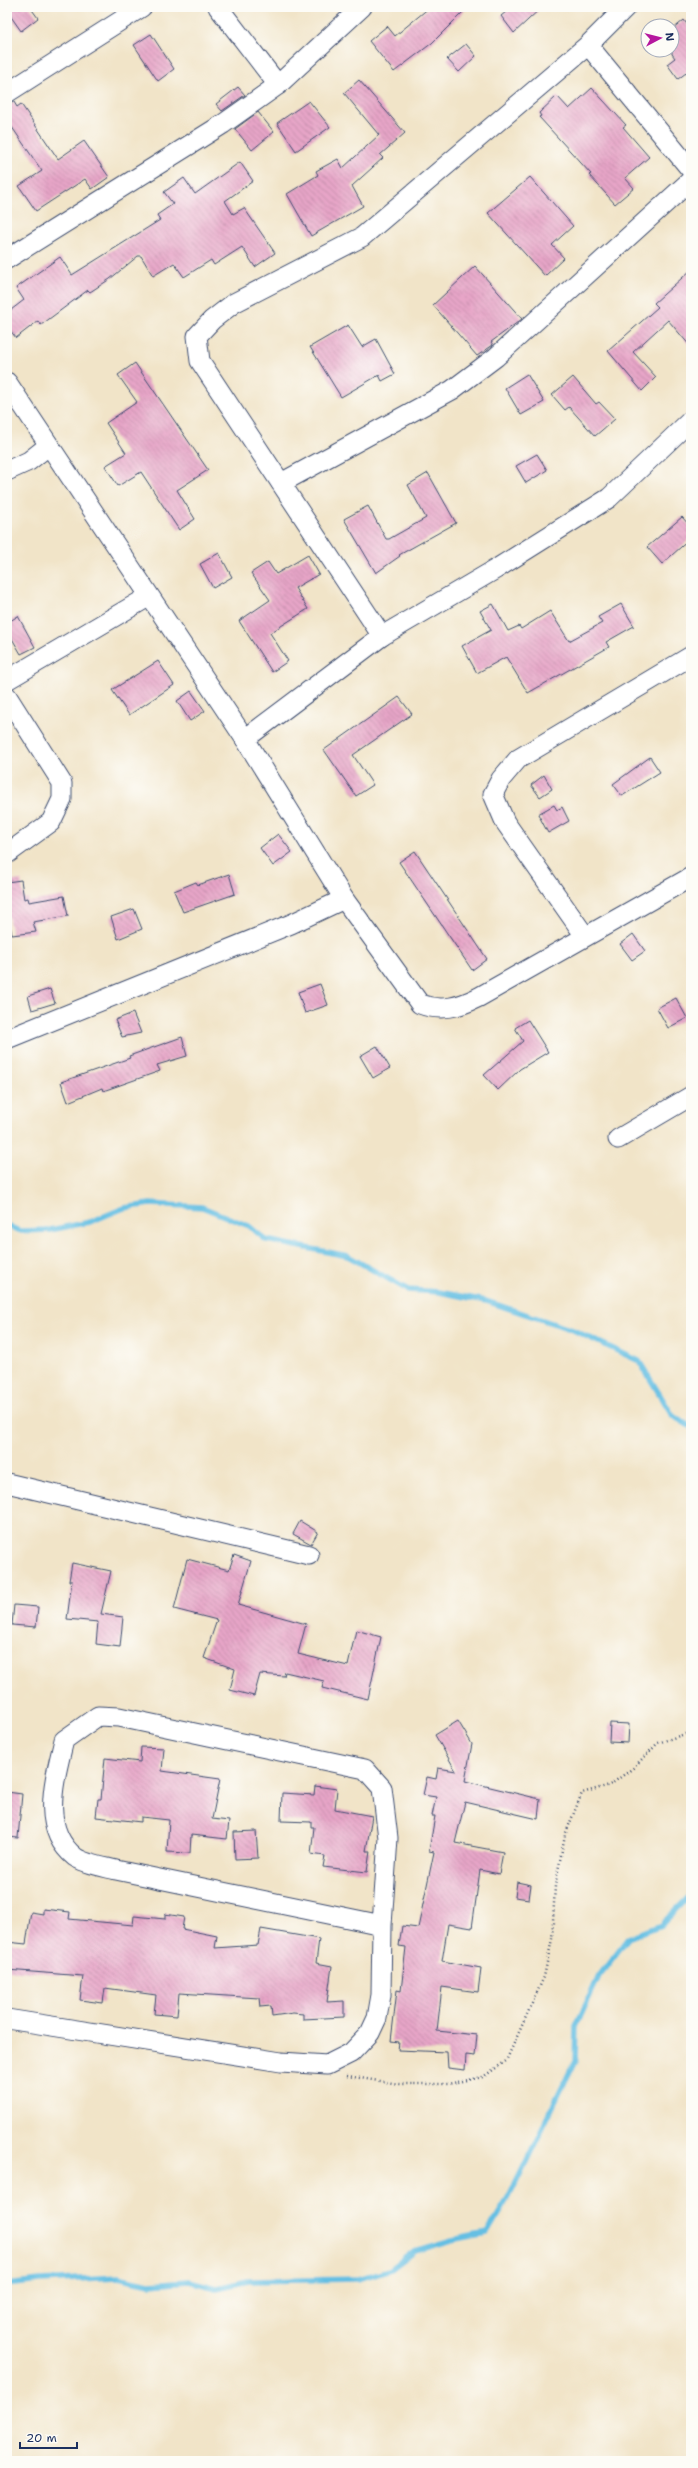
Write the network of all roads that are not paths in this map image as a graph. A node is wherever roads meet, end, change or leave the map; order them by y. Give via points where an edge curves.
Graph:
1 (142, 7) edge
2 (218, 7) edge
3 (362, 7) edge
4 (626, 7) edge
5 (588, 45) junction
6 (278, 85) junction
7 (7, 93) edge
8 (691, 170) edge
9 (691, 180) edge
10 (7, 260) edge
11 (7, 382) edge
12 (691, 420) edge
13 (48, 446) junction
14 (7, 471) edge
15 (280, 483) junction
16 (148, 597) junction
17 (382, 636) junction
18 (691, 656) edge
19 (7, 680) edge
20 (7, 696) edge
21 (245, 739) junction
22 (7, 854) edge
23 (691, 877) edge
24 (344, 898) junction
25 (585, 936) junction
26 (7, 1039) edge
27 (691, 1096) edge
28 (618, 1139) dead end
29 (7, 1483) edge
30 (309, 1555) dead end
31 (382, 1925) junction
32 (7, 2019) edge

1 - 7 street
2 - 6 street
3 - 6 street
4 - 5 street
5 - 8 street
5 - 15 street via 362,237 234,303 197,336 200,361
6 - 10 street via 223,124
9 - 15 street via 496,356 452,390
11 - 13 street
12 - 17 street via 608,498 503,565
13 - 14 street via 29,461
13 - 16 street
15 - 17 street
16 - 19 street
16 - 21 street
17 - 21 street
18 - 25 street via 518,759 493,794 505,822
20 - 22 street via 62,783 62,799 51,822
21 - 24 street
23 - 25 street
24 - 25 street via 420,1004 434,1010 461,1006 479,998
24 - 26 street via 276,930
27 - 28 street
29 - 30 street
31 - 31 street via 387,1831 382,1788 365,1769 119,1717 98,1716 64,1740 55,1775 52,1814 58,1838 76,1858 116,1870
31 - 32 street via 381,1994 377,2018 370,2033 351,2053 327,2065 282,2062

